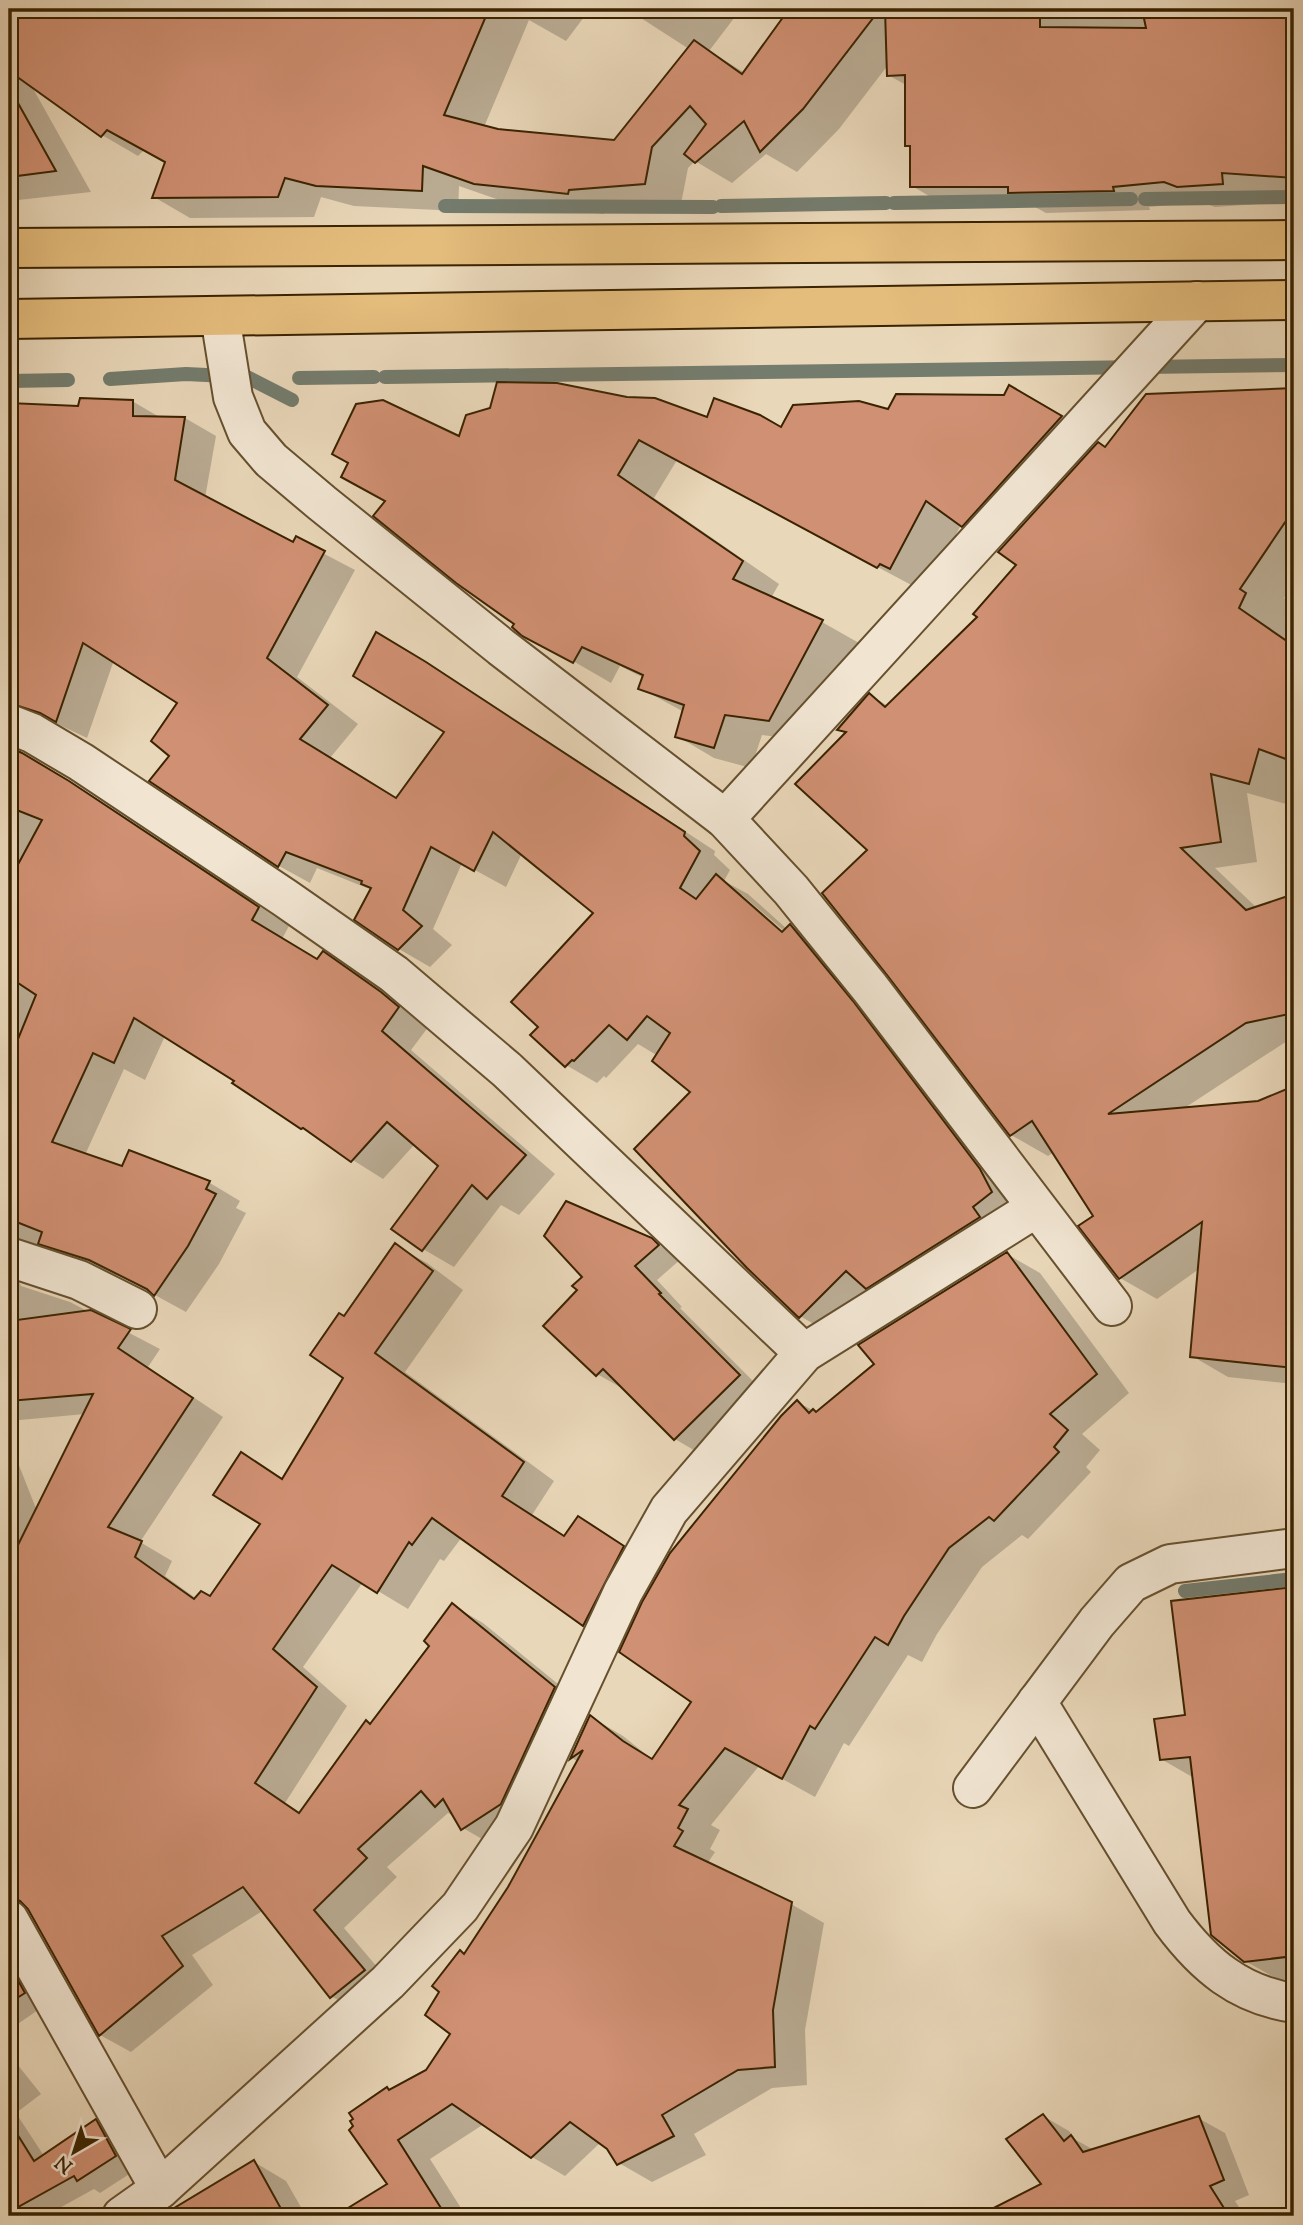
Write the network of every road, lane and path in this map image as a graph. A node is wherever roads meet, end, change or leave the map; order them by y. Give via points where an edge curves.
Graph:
1 (1294, 240) edge
2 (9, 248) edge
3 (1294, 300) edge
4 (1197, 301) junction
5 (220, 316) junction
6 (9, 319) edge
7 (9, 724) edge
8 (725, 819) junction
9 (1035, 1208) junction
10 (9, 1257) edge
11 (1112, 1306) dead end
12 (137, 1309) dead end
13 (804, 1353) junction
14 (1294, 1548) edge
15 (1037, 1702) junction
16 (973, 1788) dead end
17 (9, 1920) edge
18 (1294, 2003) edge
19 (160, 2189) junction
20 (122, 2216) edge

1 - 2 main road
3 - 4 main road
4 - 5 main road
4 - 8 street
5 - 6 main road
5 - 8 street via 233,397 247,432 271,460 501,647
7 - 13 street via 81,762 394,974 507,1070
8 - 9 street via 791,890 870,988
9 - 11 street
9 - 13 street
10 - 12 street via 79,1280
13 - 19 street via 668,1510 623,1592 514,1827 460,1907 388,1982
14 - 15 street via 1170,1564 1131,1583
15 - 16 street
15 - 18 street via 1192,1949 1213,1969 1245,1988
17 - 19 street
19 - 20 street

